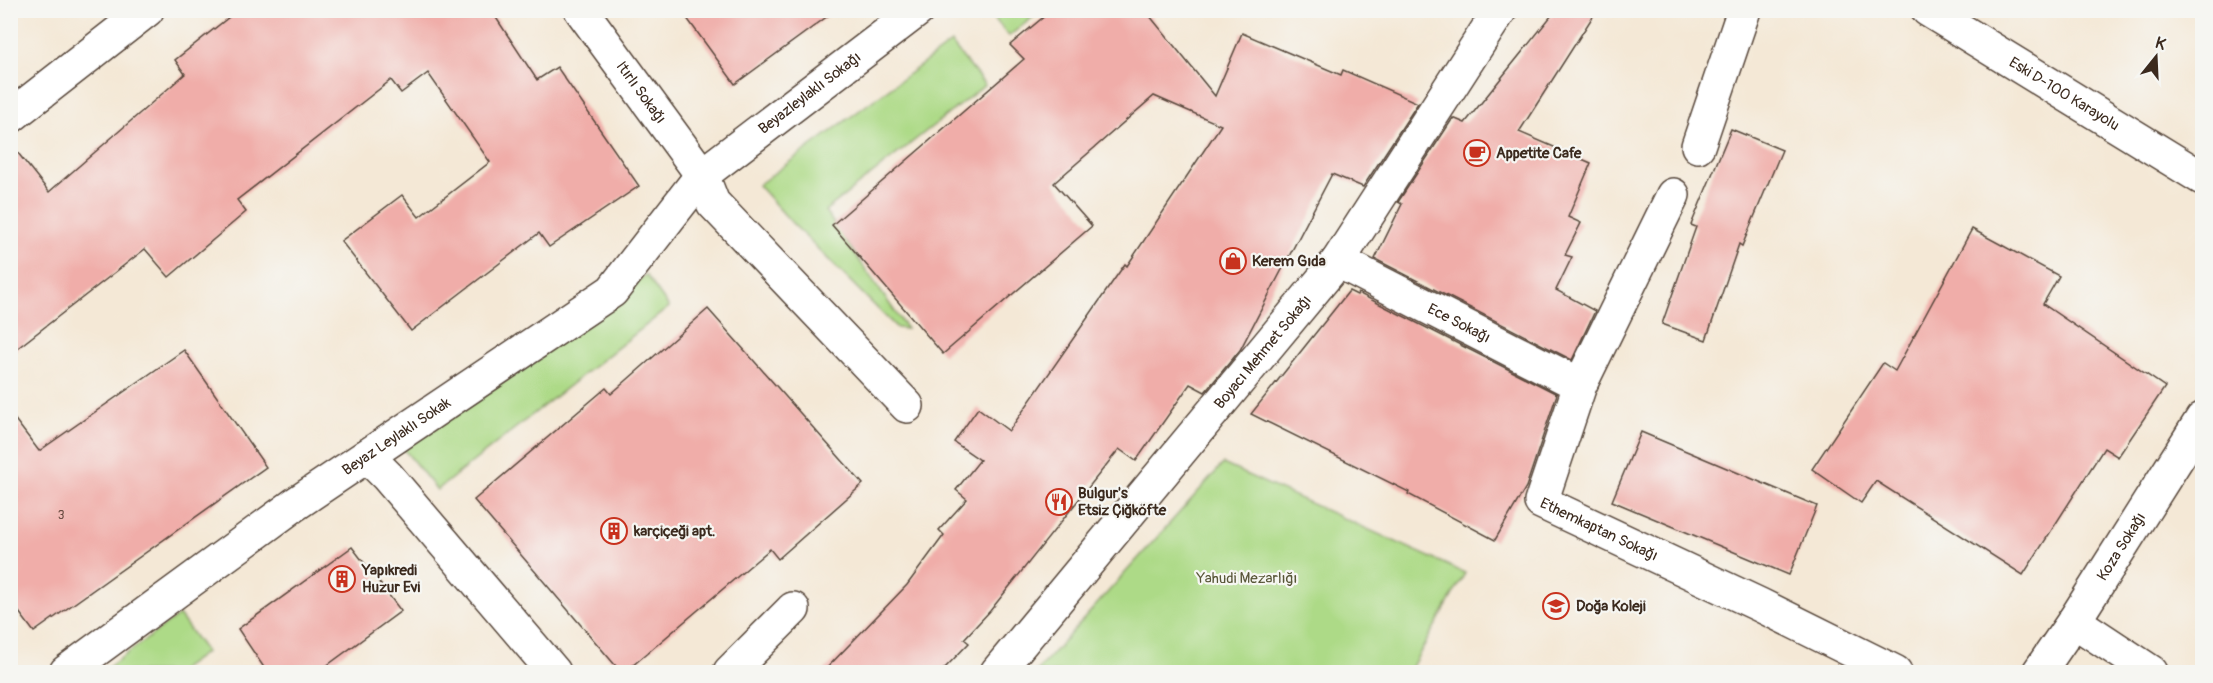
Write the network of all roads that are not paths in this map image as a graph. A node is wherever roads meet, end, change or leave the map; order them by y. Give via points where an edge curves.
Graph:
1 (147, 10) edge
2 (581, 10) edge
3 (918, 10) edge
4 (1500, 10) edge
5 (1744, 10) edge
6 (1928, 10) edge
7 (10, 117) edge
8 (1698, 146) dead end
9 (702, 175) junction
10 (2200, 177) edge
11 (1673, 195) dead end
12 (1338, 261) junction
13 (1580, 385) junction
14 (907, 406) dead end
15 (2202, 419) edge
16 (368, 456) junction
17 (793, 609) dead end
18 (2074, 621) junction
19 (66, 672) edge
20 (554, 672) edge
21 (730, 672) edge
22 (997, 672) edge
23 (1895, 672) edge
24 (2039, 672) edge
25 (2151, 672) edge

1 - 7 main road
2 - 9 main road, Itırlı Sokağı
3 - 9 main road, Beyazleylaklı Sokağı
4 - 12 main road, Boyacı Mehmet Sokağı
5 - 8 main road
6 - 10 main road, Eski D-100 Karayolu
9 - 14 main road, Itırlı Sokağı via 713,203
9 - 16 main road, Beyaz Leylaklı Sokak via 612,291
11 - 13 main road, Ethemkaptan Sokağı
12 - 13 main road, Ece Sokağı
12 - 22 main road, Boyacı Mehmet Sokağı
13 - 23 main road, Ethemkaptan Sokağı via 1541,502
15 - 18 main road, Koza Sokağı
16 - 19 main road, Beyaz Leylaklı Sokak via 294,505
16 - 20 main road
17 - 21 main road
18 - 24 main road, Koza Sokağı
18 - 25 main road

